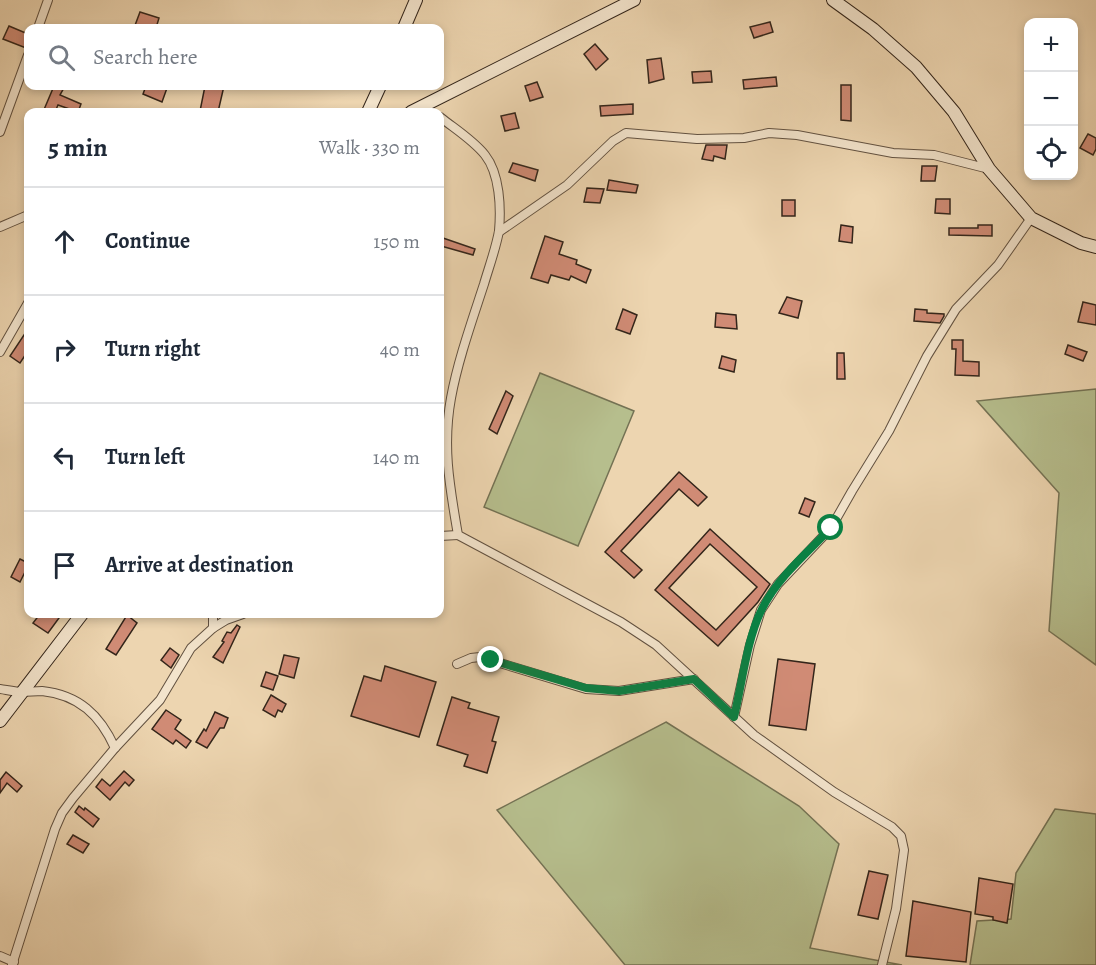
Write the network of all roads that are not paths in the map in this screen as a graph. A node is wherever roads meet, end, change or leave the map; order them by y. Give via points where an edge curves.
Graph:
1 (48, 0) edge
2 (416, 0) edge
3 (634, 0) edge
4 (833, 0) edge
5 (39, 24) edge
6 (406, 24) edge
7 (24, 65) edge
8 (378, 90) edge
9 (370, 108) edge
10 (431, 108) edge
11 (444, 120) edge
12 (0, 132) edge
13 (989, 169) junction
14 (24, 217) edge
15 (1031, 218) junction
16 (0, 227) edge
17 (499, 232) junction
18 (1096, 248) edge
19 (24, 310) edge
20 (0, 352) edge
21 (458, 535) junction
22 (444, 536) edge
23 (79, 618) edge
24 (213, 618) edge
25 (232, 618) edge
26 (213, 627) junction
27 (457, 664) dead end
28 (694, 679) junction
29 (0, 689) edge
30 (22, 692) junction
31 (2, 715) edge
32 (734, 717) junction
33 (115, 748) junction
34 (0, 956) edge
35 (13, 964) edge
36 (882, 965) edge

1 - 5 street
2 - 6 street
3 - 10 street
4 - 13 street via 873,28 916,67 954,112
7 - 12 street
8 - 9 street
11 - 17 street via 486,157 500,204
13 - 15 street
13 - 17 street via 934,155 893,153 797,135 769,133 698,139 626,133 567,186
14 - 16 street
15 - 18 street
15 - 32 street via 998,265 956,309 831,528 778,584 762,610
17 - 21 street via 451,399 447,473
19 - 20 street
21 - 22 street
21 - 28 street via 621,622 656,645
23 - 30 street
24 - 26 street
25 - 26 street
26 - 33 street via 191,648 160,700
27 - 28 street via 480,657 586,688 619,691
28 - 32 street
29 - 30 street
30 - 31 street
30 - 33 street via 45,692 70,698 85,707 101,722
32 - 36 street via 754,735 901,836 904,850 896,909
33 - 35 street via 62,813
34 - 35 street

